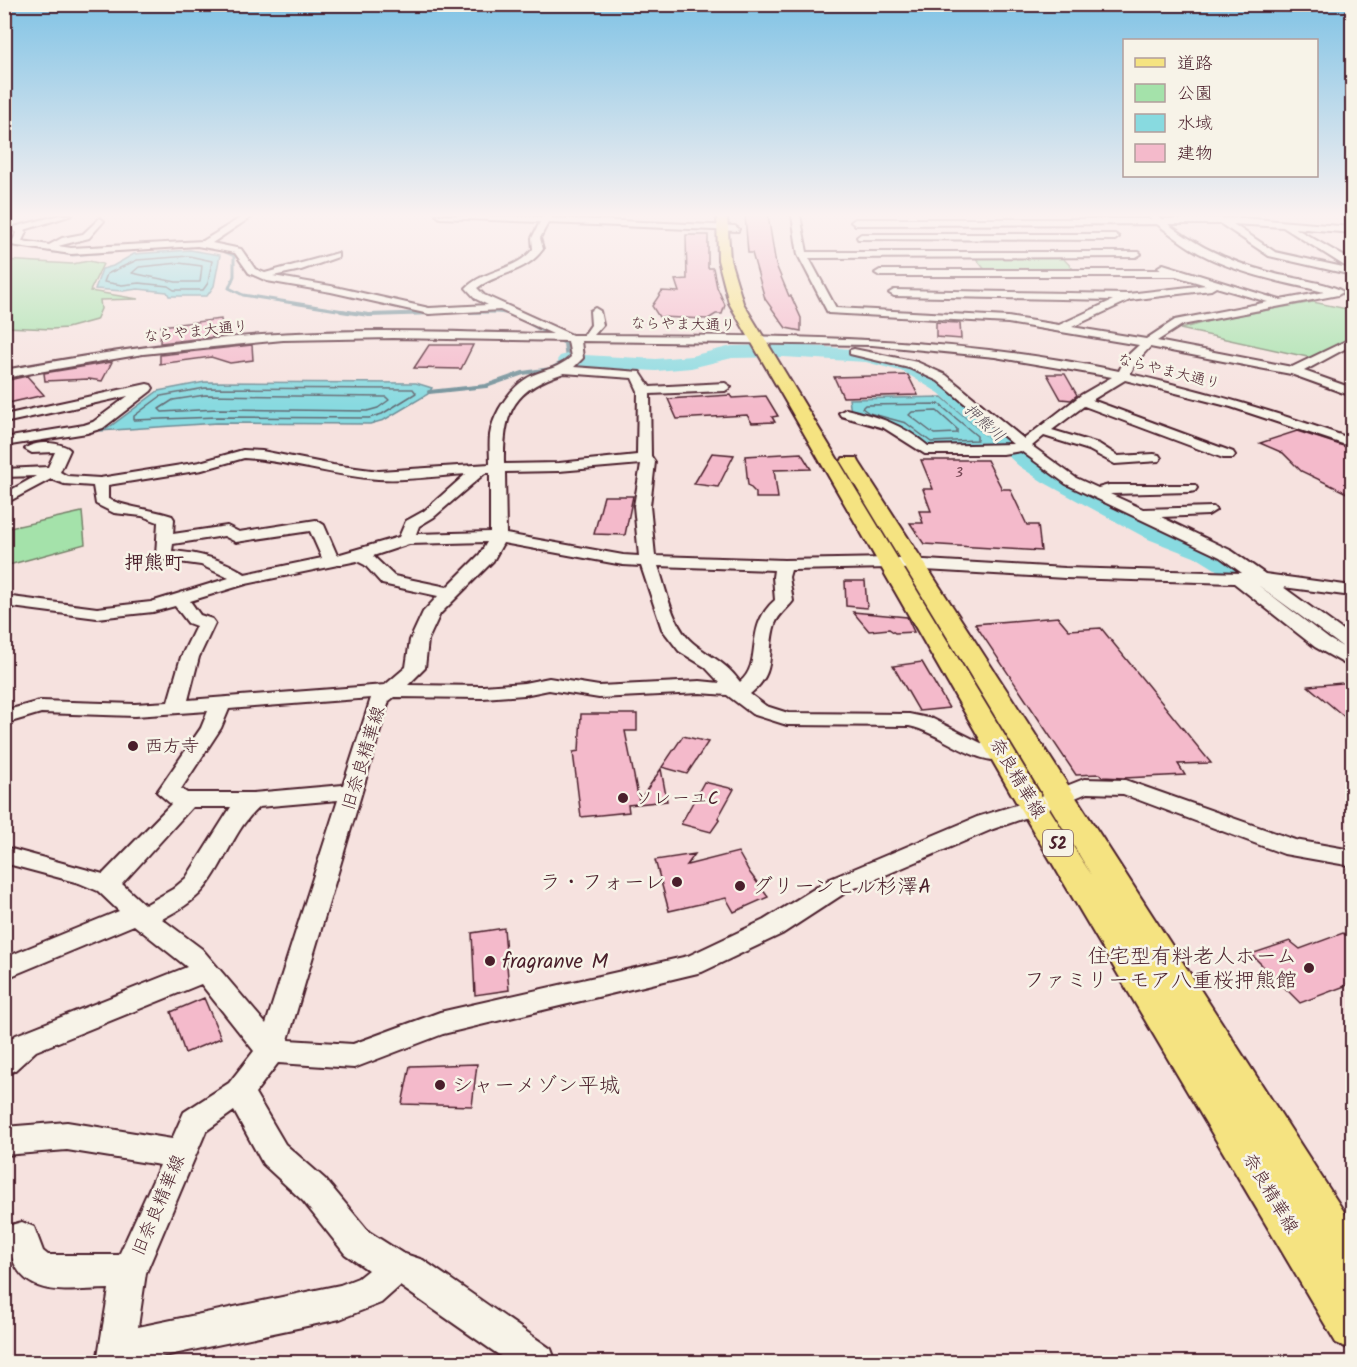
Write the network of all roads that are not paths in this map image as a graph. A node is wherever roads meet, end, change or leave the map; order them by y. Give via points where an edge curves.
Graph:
1 (279, 279) edge
2 (486, 279) edge
3 (728, 279) edge
4 (741, 279) edge
5 (815, 279) edge
6 (884, 279) edge
7 (1196, 279) edge
8 (1290, 279) edge
9 (1222, 286) junction
10 (894, 292) junction
11 (1338, 292) junction
12 (1353, 295) edge
13 (1128, 297) junction
14 (1281, 303) junction
15 (504, 307) junction
16 (595, 311) dead end
17 (909, 315) junction
18 (1059, 329) junction
19 (589, 334) junction
20 (562, 336) junction
21 (1353, 341) edge
22 (1149, 343) junction
23 (770, 346) junction
24 (1338, 350) junction
25 (1353, 353) edge
26 (566, 370) junction
27 (1294, 371) junction
28 (4, 372) edge
29 (1125, 372) junction
30 (725, 387) dead end
31 (644, 391) junction
32 (1353, 392) edge
33 (1083, 401) junction
34 (846, 413) dead end
35 (4, 419) edge
36 (1044, 432) junction
37 (1353, 434) edge
38 (5, 442) edge
39 (1353, 442) edge
40 (1023, 446) junction
41 (1228, 455) dead end
42 (1154, 458) dead end
43 (645, 459) junction
44 (498, 468) junction
45 (481, 469) junction
46 (4, 473) edge
47 (52, 473) junction
48 (100, 482) junction
49 (1190, 488) dead end
50 (1098, 493) junction
51 (4, 500) edge
52 (1208, 510) dead end
53 (1139, 514) junction
54 (498, 537) junction
55 (166, 540) junction
56 (405, 540) junction
57 (358, 556) junction
58 (332, 561) junction
59 (648, 561) junction
60 (902, 563) junction
61 (784, 565) junction
62 (1238, 578) junction
63 (1263, 579) junction
64 (242, 580) junction
65 (1353, 591) edge
66 (449, 592) junction
67 (180, 600) junction
68 (4, 601) edge
69 (1353, 645) edge
70 (1353, 660) edge
71 (388, 691) junction
72 (735, 692) junction
73 (221, 703) junction
74 (176, 707) junction
75 (4, 718) edge
76 (1003, 754) junction
77 (352, 791) junction
78 (183, 800) junction
79 (252, 800) junction
80 (1046, 802) junction
81 (4, 855) edge
82 (1353, 858) edge
83 (107, 885) junction
84 (140, 915) junction
85 (4, 969) edge
86 (205, 971) junction
87 (271, 1051) junction
88 (4, 1062) edge
89 (239, 1092) junction
90 (4, 1141) edge
91 (179, 1154) junction
92 (4, 1243) edge
93 (1353, 1262) edge
94 (395, 1268) junction
95 (129, 1272) junction
96 (1353, 1327) edge
97 (116, 1356) edge
98 (538, 1362) edge

1 - 15 street via 429,311
2 - 15 street via 471,288 480,297
3 - 23 main road, 奈良精華線 / 52 via 736,303
4 - 23 main road, 奈良精華線 / 52
5 - 17 street via 832,311
6 - 10 street
7 - 9 street
8 - 11 street
9 - 13 street
9 - 14 street
10 - 13 street
10 - 17 street
11 - 12 street
11 - 14 street
13 - 18 street
14 - 22 street via 1179,322
15 - 20 street
16 - 19 street via 597,326
17 - 18 street via 1008,320
18 - 22 street
19 - 20 street, ならやま大通り
19 - 23 street, ならやま大通り
20 - 23 street, ならやま大通り
20 - 26 street via 575,340 577,358
20 - 28 street, ならやま大通り via 283,337 143,351
21 - 24 street
22 - 27 street
22 - 29 street via 1128,362
23 - 29 street, ならやま大通り via 872,342
23 - 40 street via 862,352 929,371
23 - 60 main road, 奈良精華線 / 52
24 - 25 street
24 - 27 street
26 - 31 street via 636,375
26 - 44 street via 537,377 520,388 497,434
27 - 32 street
29 - 33 street
29 - 37 street, ならやま大通り via 1254,401
29 - 39 street, ならやま大通り via 1263,411
30 - 31 street
31 - 43 street
33 - 36 street
33 - 41 street
34 - 40 street via 889,425 925,450 1003,450
35 - 38 street via 147,388 98,425 77,432
36 - 40 street
36 - 42 street via 1094,447 1115,460
38 - 47 street via 20,448 63,450
40 - 50 street via 1071,481
43 - 44 street
43 - 59 street via 648,462 642,506
44 - 45 street
44 - 54 street
45 - 48 street via 379,475 243,454 201,466
45 - 56 street via 412,524
46 - 47 street
47 - 48 street via 64,480
47 - 51 street
48 - 55 street via 101,501 119,510 166,519
49 - 50 street via 1108,489
50 - 53 street
52 - 53 street
53 - 63 street via 1226,554
54 - 56 street
54 - 59 street via 600,557
54 - 66 street, 旧奈良精華線 via 487,557
55 - 58 street via 227,531 236,537 316,525
55 - 64 street via 164,556 215,563
56 - 57 street
57 - 58 street
57 - 66 street via 371,561 388,580
58 - 64 street
59 - 61 street
59 - 72 street via 672,628 686,647 712,663
60 - 61 street
60 - 62 street
60 - 76 main road, 奈良精華線 / 52
60 - 80 main road, 奈良精華線 / 52
61 - 72 street via 784,601 766,620 758,674
62 - 63 street
62 - 70 street via 1322,643
63 - 65 street
63 - 69 street
64 - 67 street
66 - 71 street, 旧奈良精華線 via 426,622 415,668
67 - 68 street via 97,613
67 - 74 street via 194,619 206,624 190,657
71 - 72 street via 483,692 549,684 599,692 700,687
71 - 73 street
71 - 77 street, 旧奈良精華線 via 380,699
72 - 76 street via 759,710 787,719 909,720 926,723 975,748
73 - 74 street
73 - 78 street via 211,728 168,792
74 - 75 street via 40,707
76 - 80 main road, 奈良精華線 / 52
77 - 79 street
77 - 87 street, 旧奈良精華線
78 - 79 street
78 - 83 street via 175,815
79 - 84 street via 228,823 200,878 174,899
80 - 82 street via 1084,786 1125,787 1292,848
80 - 87 street via 985,823 839,885 773,927 693,965 440,1023 354,1056
80 - 93 main road, 奈良精華線 / 52
80 - 96 main road, 奈良精華線 / 52
81 - 83 street
83 - 84 street
84 - 85 street
84 - 86 street via 193,956
86 - 87 street
86 - 88 street via 26,1043
87 - 89 street, 旧奈良精華線
89 - 91 street, 旧奈良精華線 via 195,1122
89 - 94 street via 274,1154 314,1190 357,1243
90 - 91 street via 67,1136
91 - 95 street, 旧奈良精華線
92 - 95 street via 22,1238 30,1262 42,1272
94 - 97 street via 369,1291 340,1302
94 - 98 street via 411,1272
95 - 97 street, 旧奈良精華線

